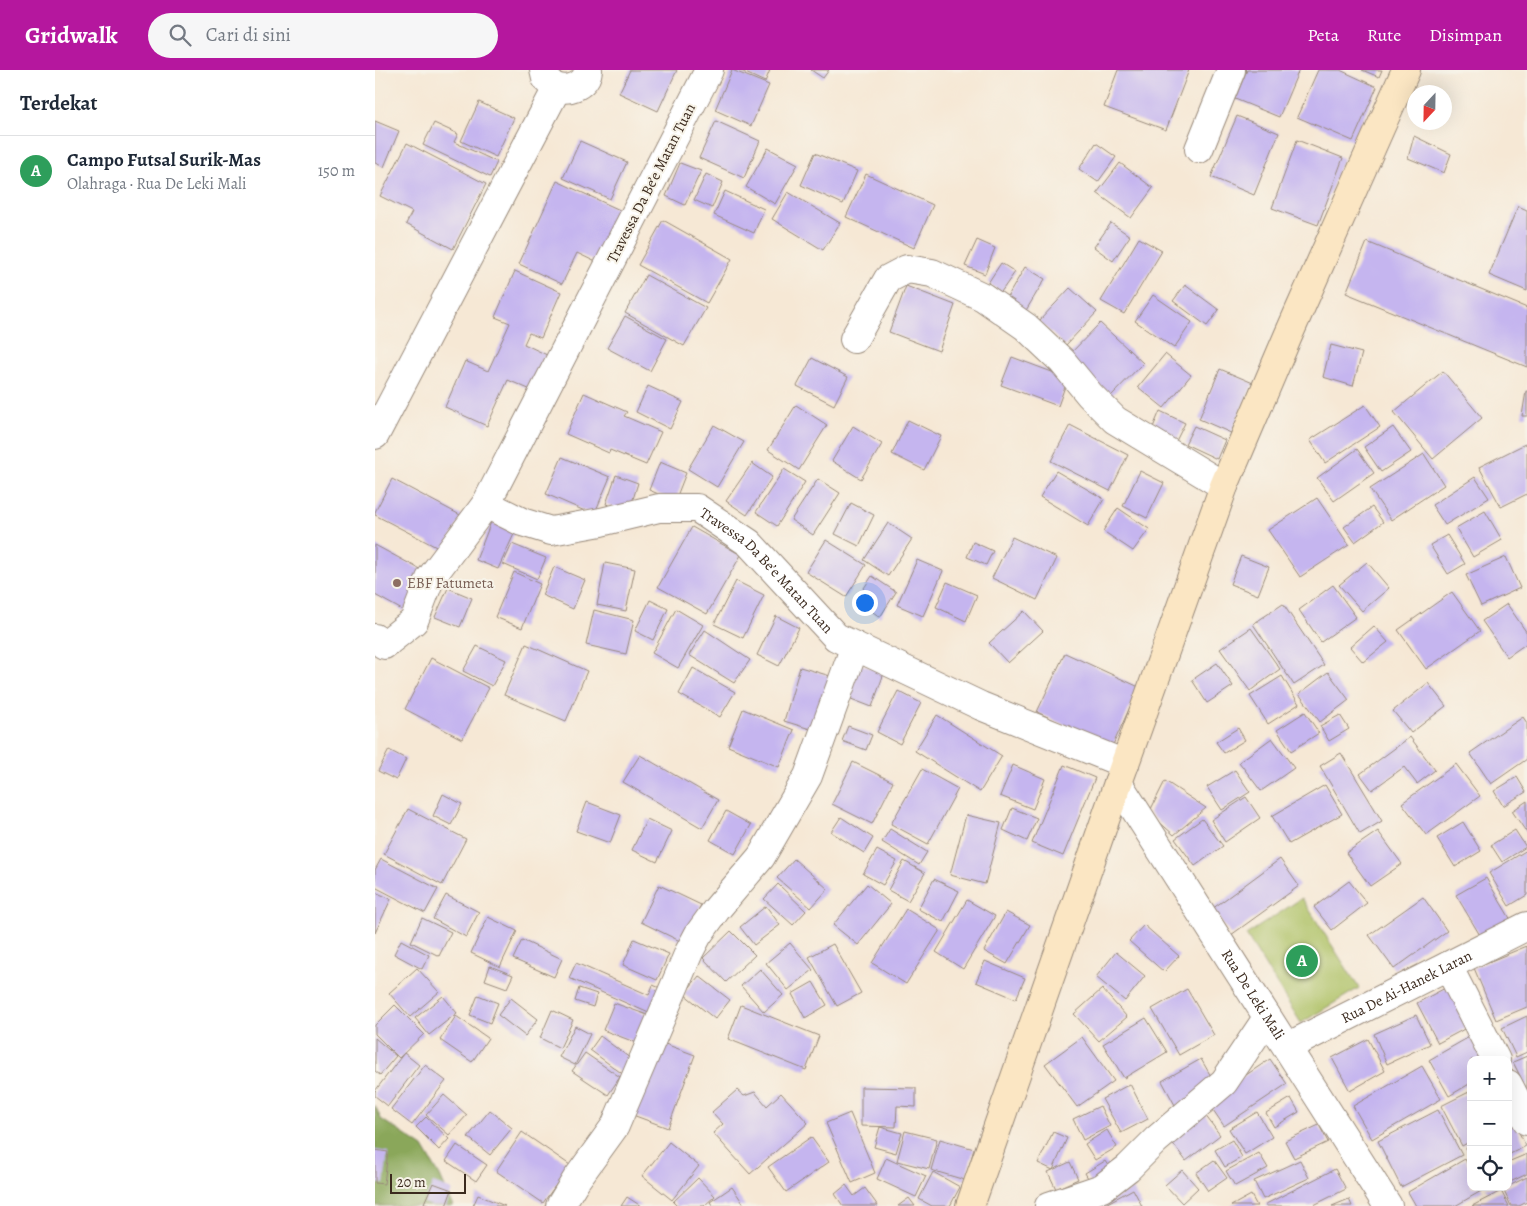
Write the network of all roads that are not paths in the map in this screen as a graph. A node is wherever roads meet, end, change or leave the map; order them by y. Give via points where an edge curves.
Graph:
1 (588, 70) edge
2 (709, 70) edge
3 (1231, 70) edge
4 (1407, 70) edge
5 (551, 79) edge
6 (1199, 149) dead end
7 (854, 339) dead end
8 (375, 435) edge
9 (1224, 486) junction
10 (486, 504) junction
11 (375, 638) edge
12 (855, 646) junction
13 (1121, 774) junction
14 (1527, 926) edge
15 (1448, 966) junction
16 (1267, 1018) junction
17 (1287, 1047) junction
18 (1494, 1056) edge
19 (1512, 1092) edge
20 (1527, 1122) edge
21 (560, 1206) edge
22 (970, 1206) edge
23 (1049, 1206) edge
24 (1388, 1206) edge

1 - 5 street via 580,84 569,89
2 - 10 street, Travessa Da Be’e Matan Tuan
3 - 6 street
4 - 9 main road
5 - 8 street
7 - 9 street via 887,279 907,269 931,273 983,297 1026,328 1062,361 1115,420
9 - 13 main road
10 - 11 street via 430,579 414,621 384,644
10 - 12 street, Travessa Da Be’e Matan Tuan via 522,522 551,531 659,508 697,508 749,543 836,637
12 - 13 street, Travessa Da Be’e Matan Tuan
12 - 21 street via 809,776 761,857 698,936 615,1126
13 - 16 street, Rua De Leki Mali
13 - 22 main road
14 - 15 street, Rua De Ai-Hanek Laran
15 - 17 street, Rua De Ai-Hanek Laran
15 - 18 street
16 - 17 street, Rua De Leki Mali
16 - 23 street via 1225,1082 1128,1168 1102,1188
17 - 24 street, Rua De Leki Mali
19 - 20 street

